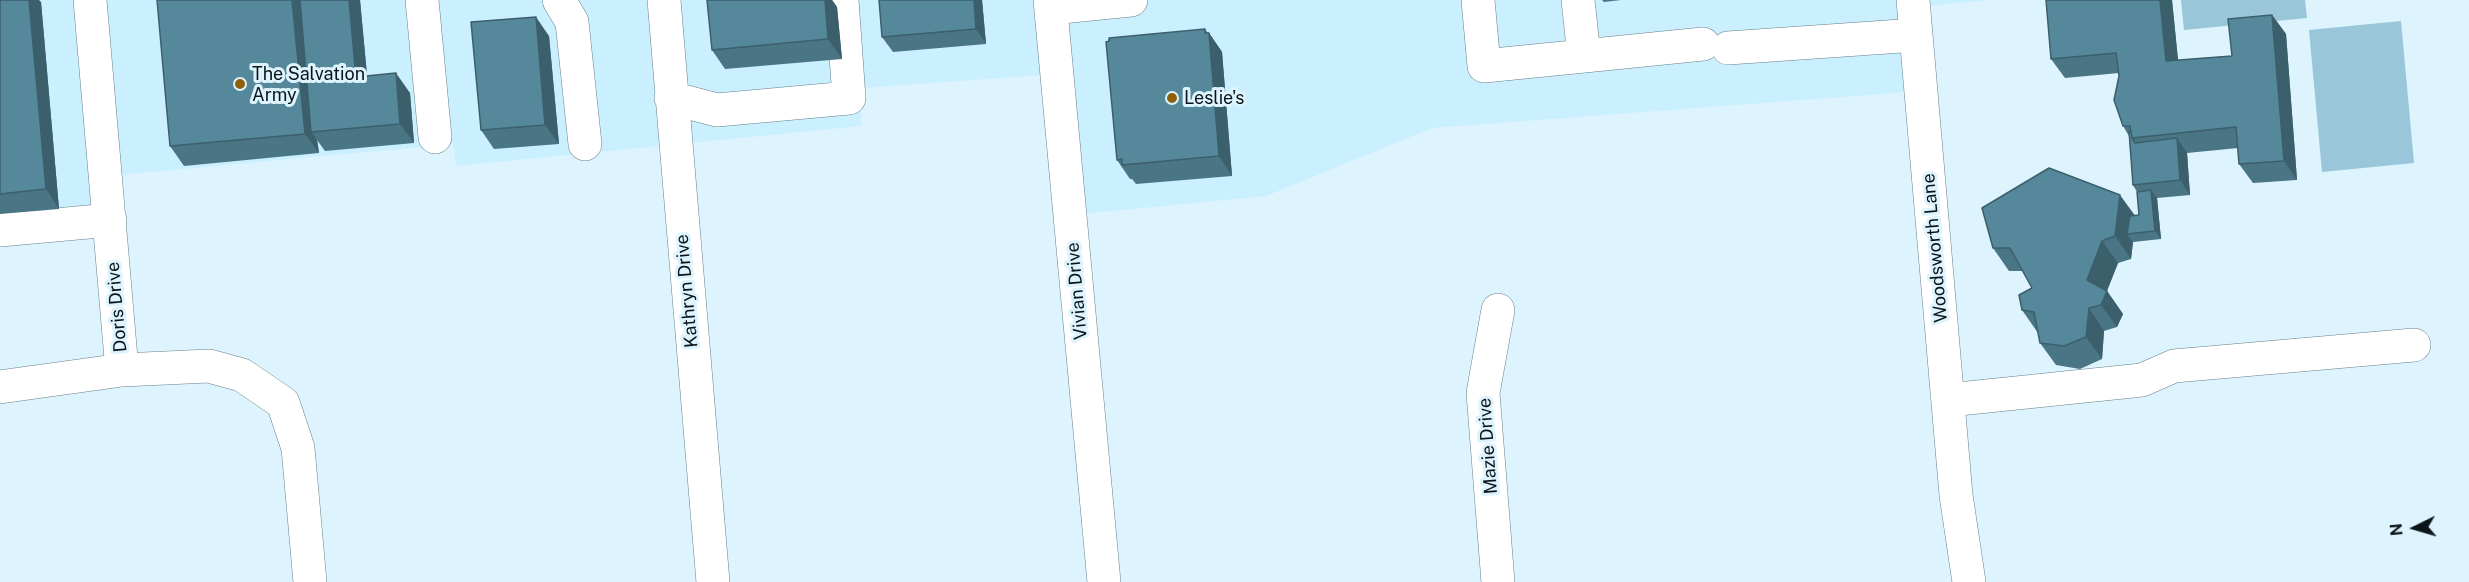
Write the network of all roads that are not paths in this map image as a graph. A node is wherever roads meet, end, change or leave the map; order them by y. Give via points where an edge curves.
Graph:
1 (90, 0) edge
2 (422, 0) edge
3 (558, 0) edge
4 (664, 0) edge
5 (842, 0) edge
6 (1131, 0) edge
7 (1478, 0) edge
8 (1578, 0) edge
9 (1913, 0) edge
10 (1051, 4) edge
11 (1916, 35) junction
12 (1584, 56) junction
13 (671, 98) junction
14 (435, 137) dead end
15 (585, 144) dead end
16 (110, 220) junction
17 (0, 230) edge
18 (1498, 310) dead end
19 (2414, 345) dead end
20 (122, 370) junction
21 (0, 387) edge
22 (1949, 400) junction
23 (1956, 495) junction
24 (310, 582) edge
25 (713, 582) edge
26 (1104, 582) edge
27 (1498, 582) edge
28 (1946, 582) edge
29 (1969, 582) edge

1 - 16 street, Doris Drive
2 - 14 street
3 - 15 street via 573,22
4 - 13 street, Kathryn Drive
5 - 13 street via 849,98 717,110
6 - 10 street
7 - 12 street via 1484,66
8 - 12 street
9 - 11 street, Woodsworth Lane
10 - 26 street, Vivian Drive
11 - 12 street
11 - 22 street, Woodsworth Lane
13 - 25 street, Kathryn Drive
16 - 17 street
16 - 20 street, Doris Drive
18 - 27 street, Mazie Drive via 1483,393
19 - 22 street via 2174,366 2142,380
20 - 21 street
20 - 24 street, Doris Drive via 209,366 242,375 283,403 298,448
22 - 23 street, Woodsworth Lane
23 - 28 street, Woodsworth Lane
23 - 29 street, Woodsworth Lane

